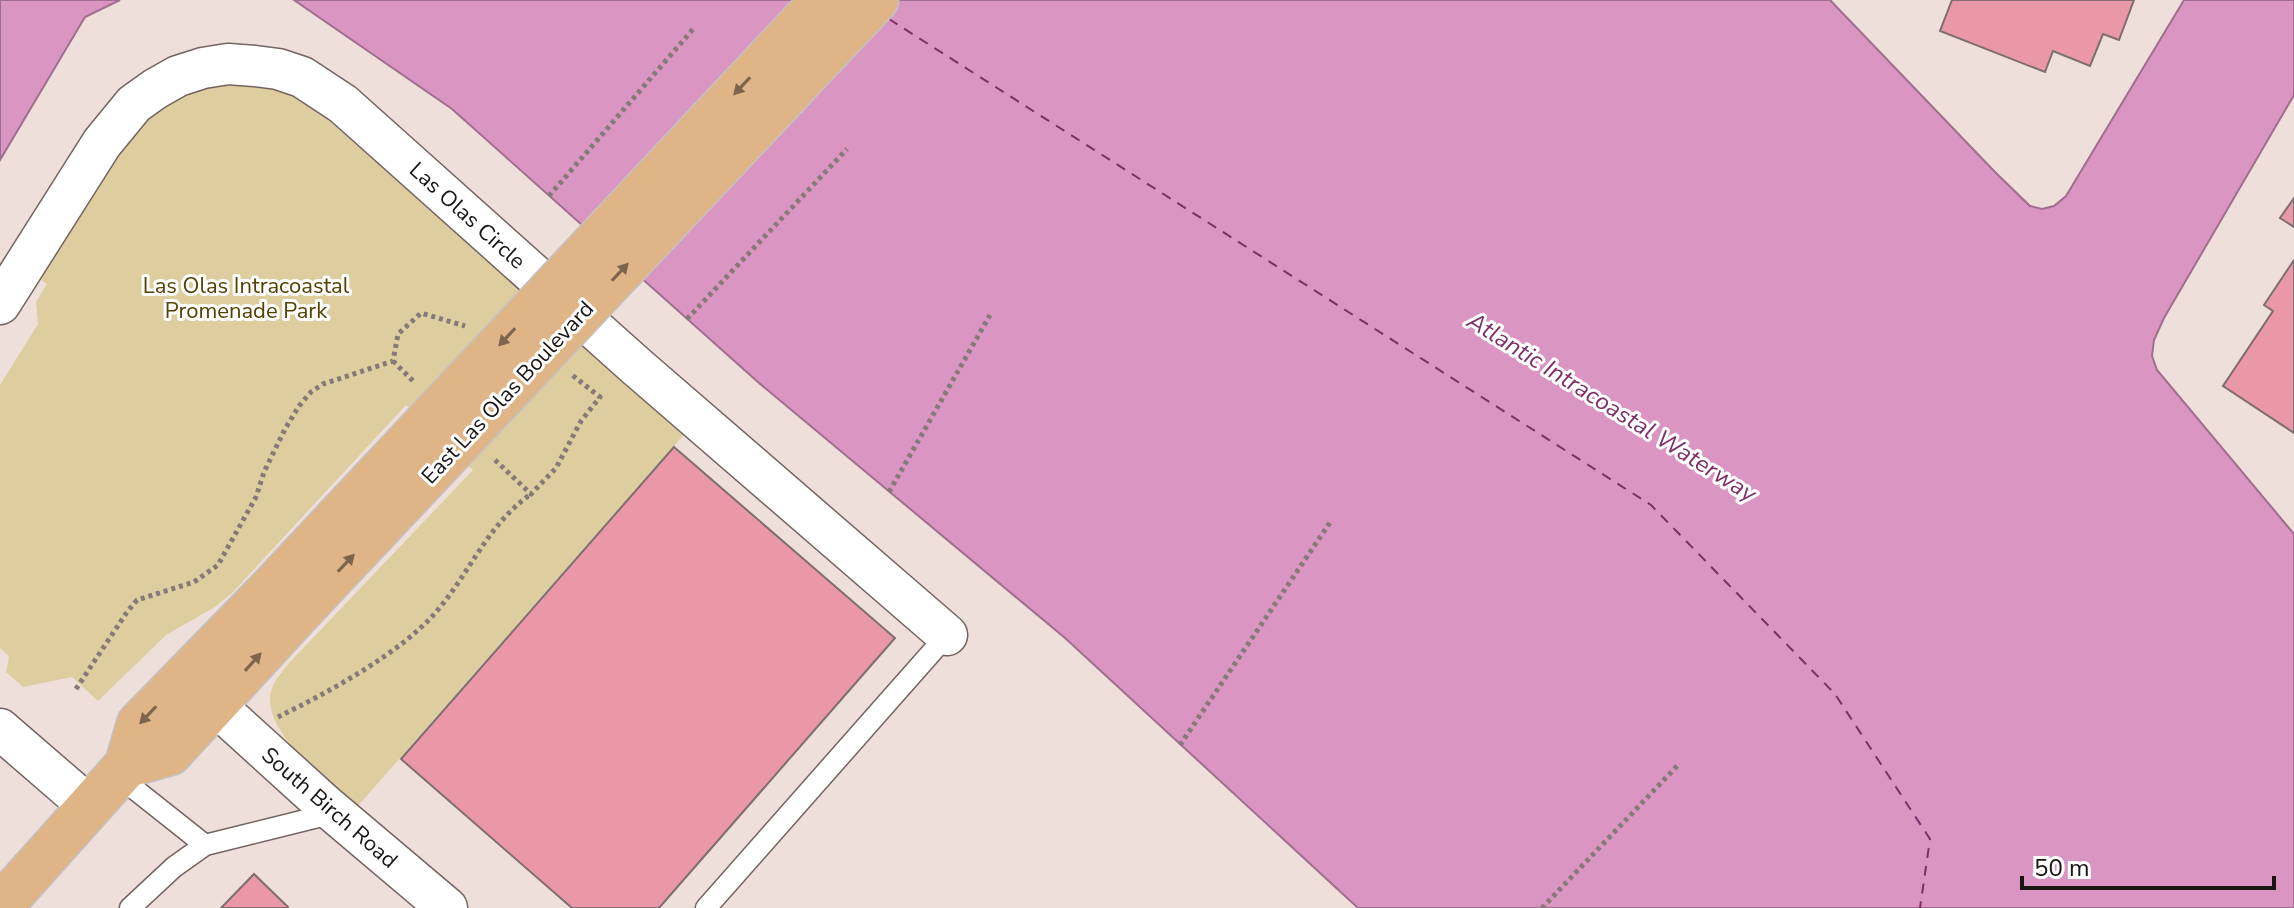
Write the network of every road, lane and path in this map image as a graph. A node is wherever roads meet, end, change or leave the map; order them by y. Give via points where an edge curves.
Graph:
1 (824, 0) edge
2 (876, 0) edge
3 (694, 28) dead end
4 (847, 149) dead end
5 (549, 196) dead end
6 (0, 304) edge
7 (990, 315) dead end
8 (687, 319) dead end
9 (889, 492) dead end
10 (531, 494) dead end
11 (1331, 521) dead end
12 (279, 607) junction
13 (947, 635) joint
14 (215, 705) junction
15 (272, 720) dead end
16 (0, 729) edge
17 (1180, 745) dead end
18 (1679, 764) dead end
19 (111, 782) junction
20 (334, 813) junction
21 (205, 845) junction
22 (0, 907) edge
23 (130, 908) edge
24 (447, 908) edge
25 (706, 908) edge
26 (1542, 908) edge

1 -> 12 main road, East Las Olas Boulevard, bridge
12 -> 2 main road, East Las Olas Boulevard, bridge
3 - 5 path
4 - 8 path
6 - 13 street, Las Olas Circle via 102,143 134,104 178,76 228,64 302,77 343,104
7 - 9 path
10 - 15 path via 488,534 453,590 417,630 322,695
11 - 17 path
14 -> 12 main road, East Las Olas Boulevard
12 -> 19 main road, East Las Olas Boulevard via 139,724
13 - 25 lane
14 - 19 main road, East Las Olas Boulevard via 170,753
14 - 20 street, South Birch Road
16 - 19 street
18 - 26 path
19 - 21 lane
19 - 22 main road, East Las Olas Boulevard
20 - 21 lane
20 - 24 street, South Birch Road
21 - 23 lane

